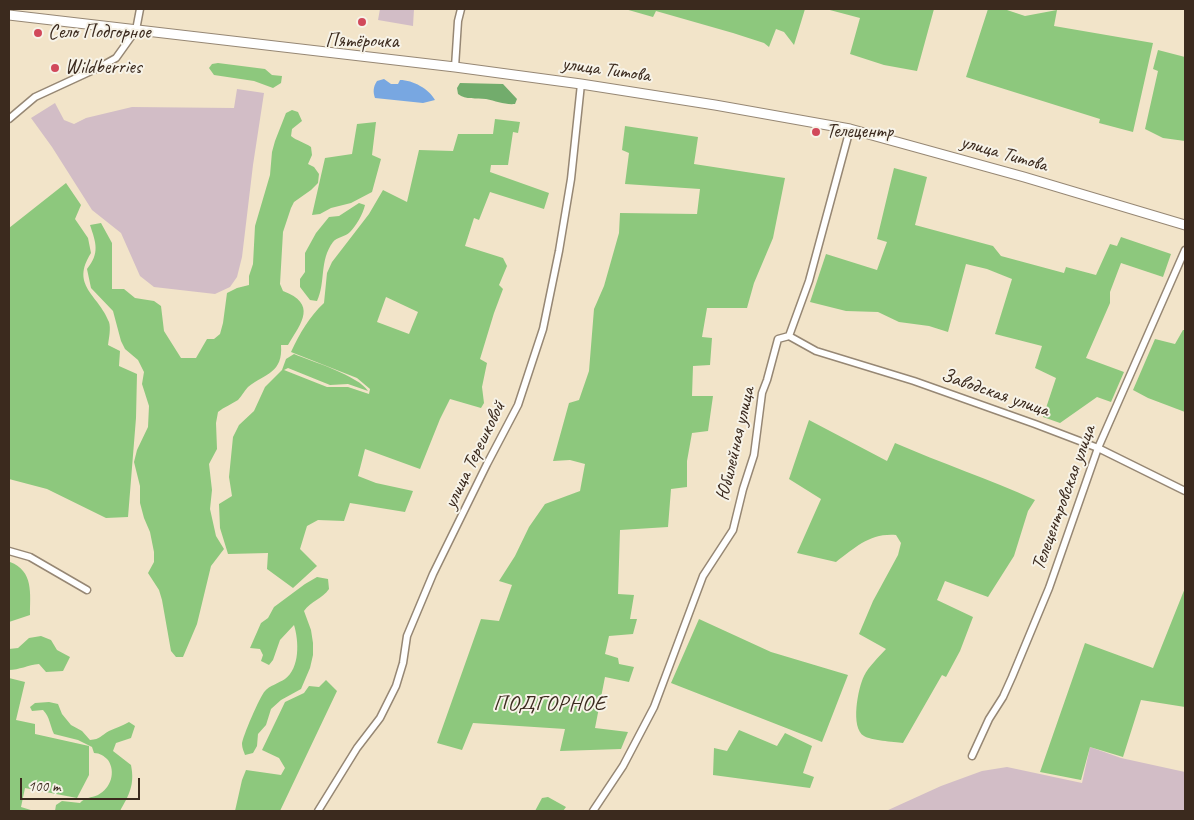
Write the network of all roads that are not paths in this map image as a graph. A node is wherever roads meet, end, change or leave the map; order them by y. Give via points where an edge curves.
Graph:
1 (140, 9) edge
2 (461, 9) edge
3 (9, 16) edge
4 (136, 30) junction
5 (455, 67) junction
6 (581, 84) junction
7 (9, 119) edge
8 (850, 129) junction
9 (1185, 225) edge
10 (1185, 250) edge
11 (789, 336) junction
12 (1098, 448) junction
13 (1185, 491) edge
14 (9, 550) edge
15 (86, 590) dead end
16 (972, 756) dead end
17 (318, 811) edge
18 (593, 811) edge

1 - 4 street
2 - 5 street
3 - 4 main road, улица Титова
4 - 5 main road, улица Титова
4 - 7 street via 116,58 34,97
5 - 6 main road, улица Титова
6 - 8 main road, улица Титова
6 - 17 street, улица Терешковой via 561,242 543,329 518,405 433,574 407,636 396,686 380,718 356,748
8 - 9 main road, улица Титова
8 - 11 street, Юбилейная улица via 809,281
10 - 12 street, Телецентровская улица
11 - 12 street, Заводская улица via 816,351 914,382
11 - 18 street, Юбилейная улица via 778,339 762,393 754,455 733,530 703,576 654,707 623,766
12 - 13 street, Заводская улица
12 - 16 street, Телецентровская улица via 1029,638
14 - 15 street via 30,557

